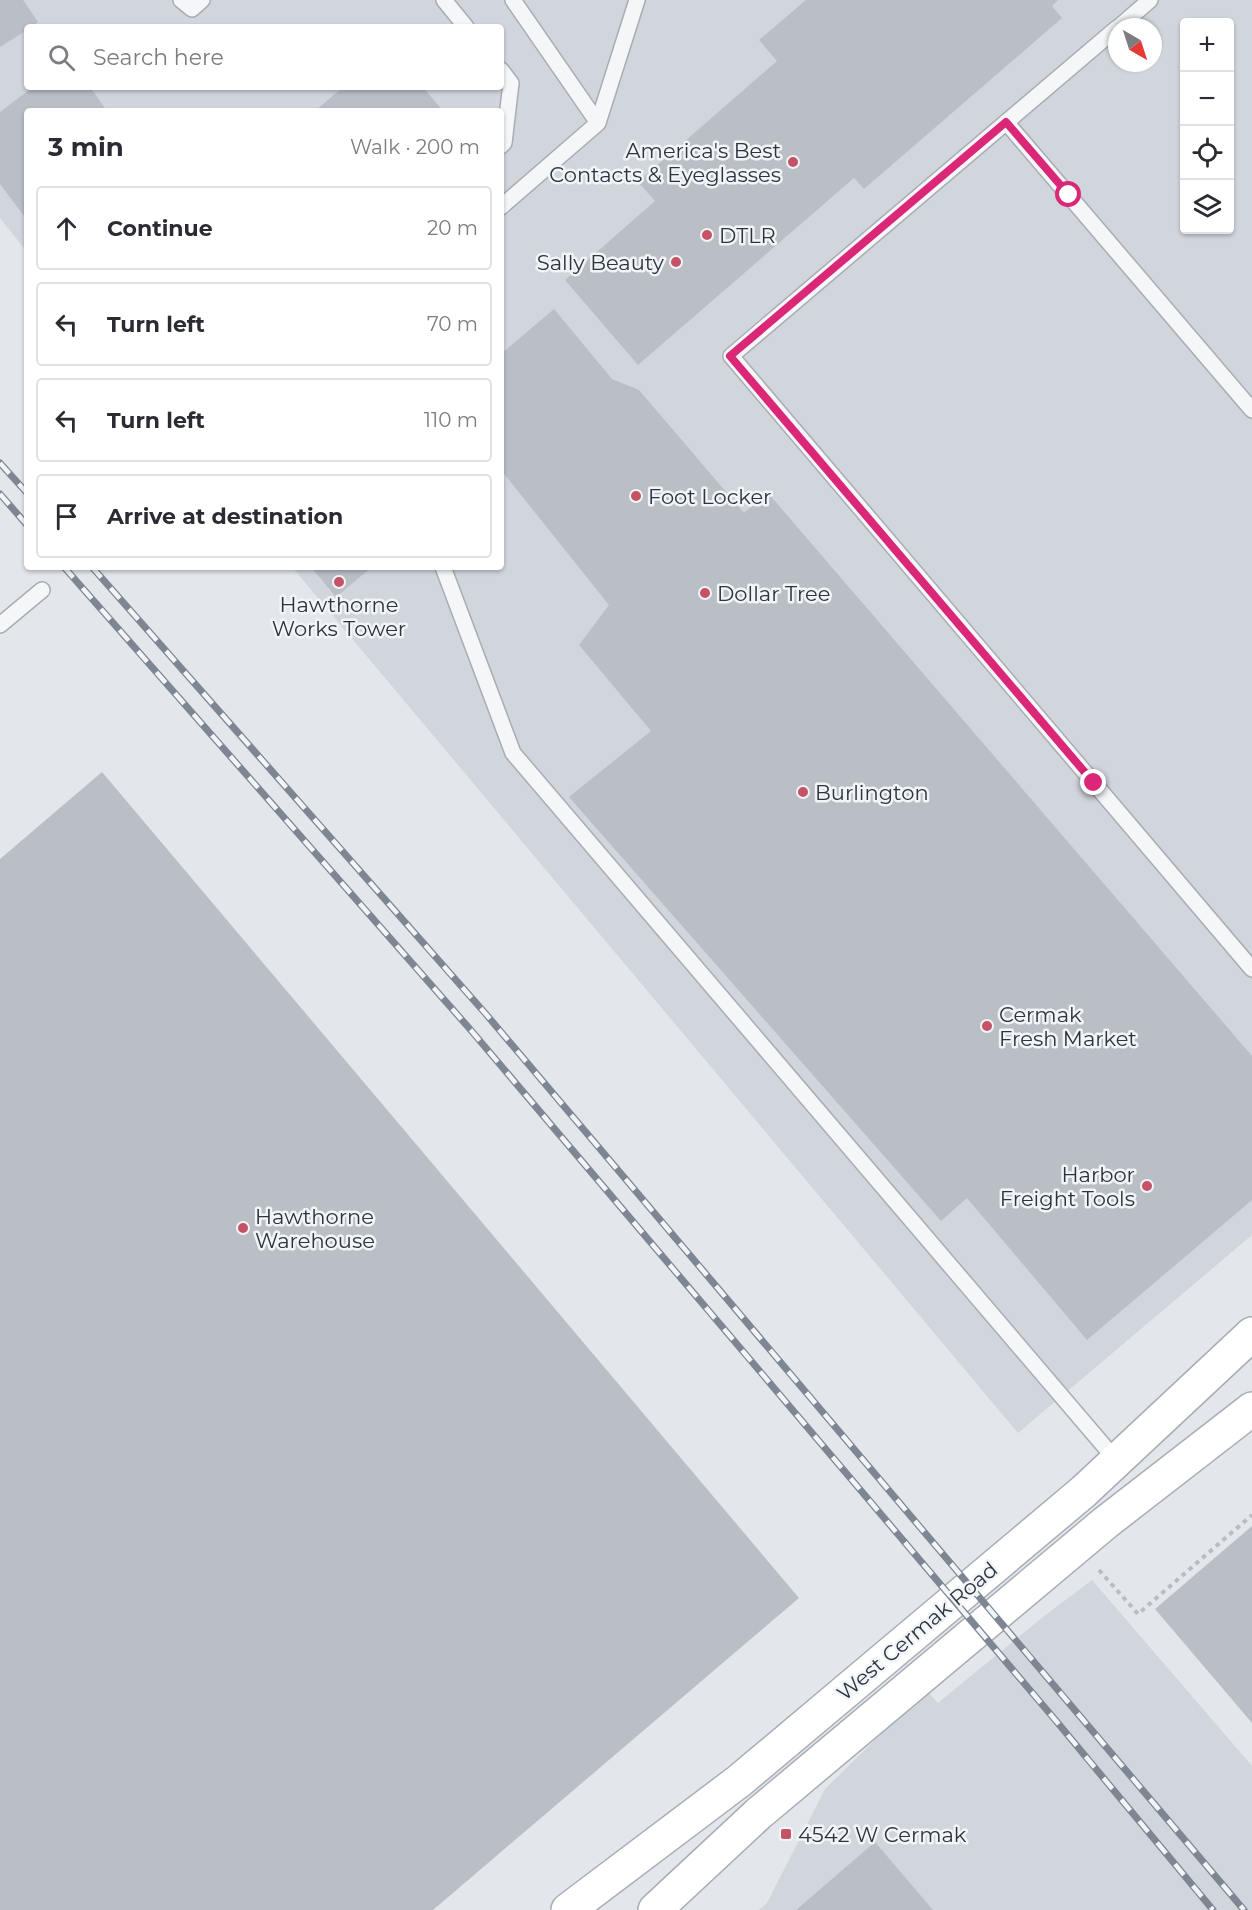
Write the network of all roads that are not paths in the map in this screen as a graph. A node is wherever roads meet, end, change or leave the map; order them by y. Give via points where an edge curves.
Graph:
1 (181, 0) edge
2 (202, 0) edge
3 (444, 0) edge
4 (513, 0) edge
5 (637, 0) edge
6 (1150, 0) edge
7 (1129, 18) edge
8 (464, 24) edge
9 (1108, 36) edge
10 (504, 74) edge
11 (1006, 122) junction
12 (598, 123) junction
13 (504, 143) edge
14 (504, 204) edge
15 (1252, 410) edge
16 (444, 570) edge
17 (42, 590) dead end
18 (0, 625) edge
19 (1252, 969) edge
20 (1252, 1334) edge
21 (1252, 1409) edge
22 (1116, 1460) junction
23 (568, 1910) edge
24 (655, 1910) edge

1 - 2 lane via 192,9
3 - 8 lane
4 - 12 lane
5 - 12 lane
6 - 7 lane
9 - 11 lane
10 - 13 lane via 511,83
11 - 15 lane
11 - 19 lane via 730,356
12 - 14 lane
16 - 22 lane via 513,753
17 - 18 lane
20 - 22 main road, West Cermak Road
21 - 24 main road, West Cermak Road via 1096,1530 758,1814
22 - 23 main road, West Cermak Road via 739,1781

